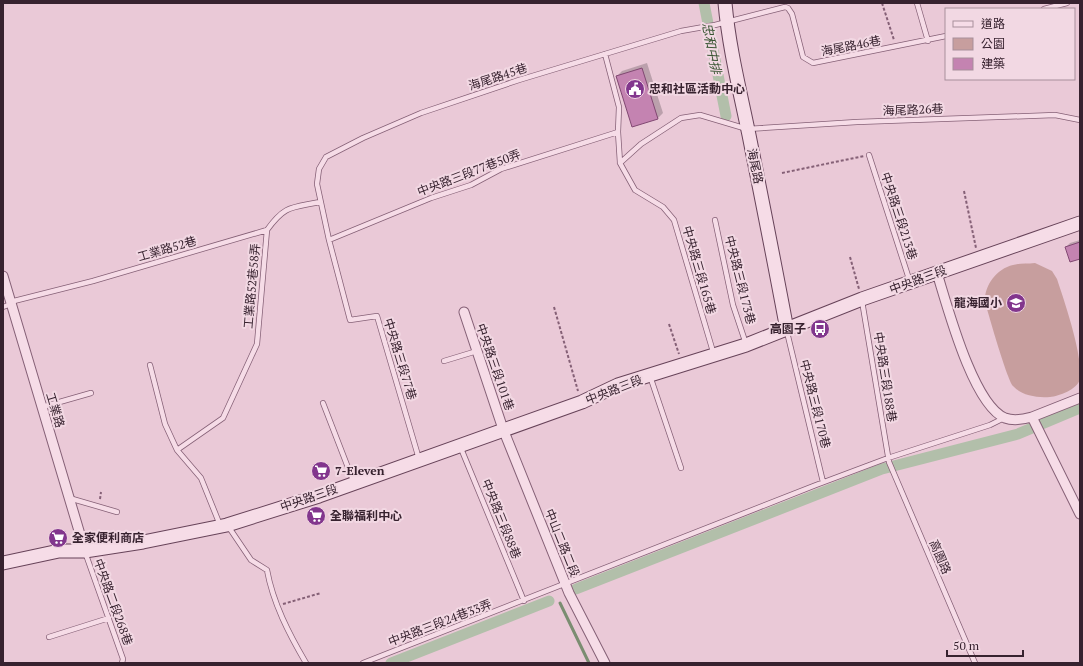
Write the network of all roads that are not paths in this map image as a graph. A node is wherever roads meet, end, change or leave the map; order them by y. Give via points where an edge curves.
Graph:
1 (725, 3) edge
2 (916, 3) edge
3 (1067, 3) edge
4 (1048, 8) edge
5 (721, 22) junction
6 (945, 36) edge
7 (928, 41) junction
8 (605, 54) junction
9 (1080, 120) edge
10 (747, 129) junction
11 (618, 132) junction
12 (869, 155) road end
13 (620, 163) junction
14 (320, 202) junction
15 (715, 220) dead end
16 (1080, 223) edge
17 (267, 230) junction
18 (329, 240) junction
19 (938, 273) junction
20 (3, 276) edge
21 (911, 283) junction
22 (862, 299) junction
23 (8, 304) edge
24 (464, 312) dead end
25 (787, 330) junction
26 (746, 346) junction
27 (477, 351) junction
28 (714, 356) junction
29 (444, 361) dead end
30 (150, 365) dead end
31 (650, 376) junction
32 (91, 393) dead end
33 (1080, 398) edge
34 (323, 403) dead end
35 (42, 407) junction
36 (1004, 418) junction
37 (1034, 420) junction
38 (503, 429) junction
39 (459, 445) junction
40 (177, 450) junction
41 (419, 459) junction
42 (889, 460) junction
43 (681, 468) dead end
44 (823, 482) junction
45 (354, 483) junction
46 (69, 498) junction
47 (117, 512) dead end
48 (1080, 514) edge
49 (224, 525) junction
50 (85, 551) junction
51 (3, 563) edge
52 (566, 585) junction
53 (524, 601) junction
54 (109, 618) junction
55 (49, 637) dead end
56 (122, 661) edge
57 (306, 663) edge
58 (363, 663) edge
59 (605, 663) edge
60 (975, 663) edge

1 - 5 street, 海尾路
2 - 7 lane
3 - 4 lane
5 - 7 lane, 海尾路46巷 via 788,8 792,14 803,57 813,63
5 - 8 lane, 海尾路45巷
5 - 10 street, 海尾路
6 - 7 lane, 海尾路46巷
8 - 11 lane via 619,107
8 - 14 lane, 海尾路45巷 via 421,113 326,157 319,169 317,184
9 - 10 lane, 海尾路26巷 via 1055,116 857,122
10 - 13 lane via 700,115 681,118 641,144
10 - 25 street, 海尾路
11 - 13 lane
11 - 18 lane, 中央路三段77巷50弄 via 502,169 471,185 431,198
12 - 21 lane, 中央路三段213巷
13 - 28 lane, 中央路三段165巷 via 635,190 663,207 674,220
14 - 17 lane via 289,208 278,215
14 - 18 lane, 中央路三段77巷
15 - 26 lane, 中央路三段173巷 via 733,305
16 - 19 street, 中央路三段
17 - 23 lane, 工業路52巷
17 - 40 lane, 工業路52巷58弄 via 257,344 223,418
18 - 41 lane, 中央路三段77巷 via 350,320 376,316
19 - 21 street, 中央路三段
19 - 36 street via 964,359 987,402
20 - 23 street, 工業路
21 - 22 street, 中央路三段
22 - 25 street, 中央路三段
22 - 42 lane, 中央路三段188巷
23 - 35 street, 工業路
24 - 27 street, 中央路三段101巷
25 - 26 street, 中央路三段
25 - 44 lane, 中央路三段170巷
26 - 28 street, 中央路三段
27 - 29 lane
27 - 38 street, 中央路三段101巷
28 - 31 street, 中央路三段
30 - 40 lane via 165,424
31 - 38 street, 中央路三段 via 618,385 582,402
31 - 43 lane
32 - 35 lane
33 - 37 street
34 - 45 lane
35 - 46 street, 工業路
36 - 37 street
36 - 42 lane, 中央路三段24巷33弄 via 990,426
37 - 48 street
38 - 39 street, 中央路三段
38 - 52 street, 中山二路二段
39 - 41 street, 中央路三段
39 - 53 lane, 中央路三段88巷
40 - 49 lane via 201,478
41 - 45 street, 中央路三段
42 - 44 lane, 中央路三段24巷33弄
42 - 60 lane, 高園路
44 - 52 lane, 中央路三段24巷33弄
45 - 49 street, 中央路三段
46 - 47 lane
46 - 50 street, 工業路
49 - 50 street, 中央路三段
49 - 57 lane via 251,560 267,570 270,588
50 - 51 street, 中央路三段 via 59,551
50 - 54 lane, 中央路二段268巷
52 - 53 lane, 中央路三段24巷33弄
52 - 59 street, 中山二路二段
53 - 58 lane, 中央路三段24巷33弄
54 - 55 lane
54 - 56 lane, 中央路二段268巷

